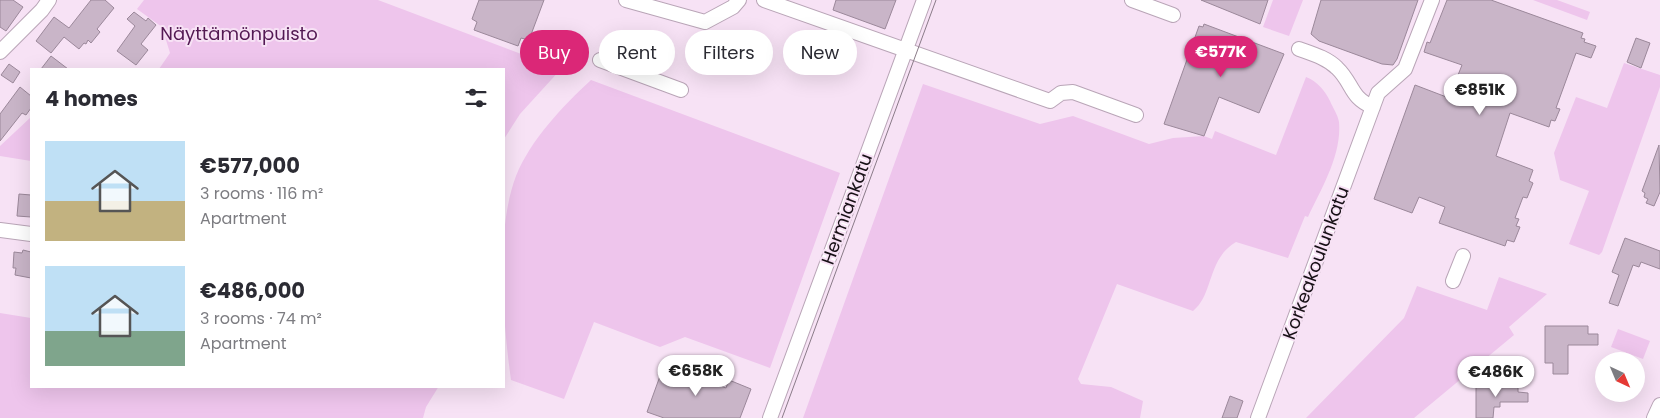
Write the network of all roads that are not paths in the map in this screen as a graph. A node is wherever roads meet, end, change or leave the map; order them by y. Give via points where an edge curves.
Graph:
1 (49, 0) edge
2 (626, 0) edge
3 (739, 0) edge
4 (764, 0) edge
5 (924, 0) edge
6 (1132, 0) edge
7 (1432, 0) edge
8 (1173, 16) dead end
9 (1299, 49) dead end
10 (0, 52) edge
11 (905, 52) junction
12 (640, 75) edge
13 (681, 90) dead end
14 (1373, 107) junction
15 (1136, 115) dead end
16 (0, 230) edge
17 (30, 234) edge
18 (1463, 256) dead end
19 (1453, 281) dead end
20 (1660, 405) edge
21 (770, 418) edge
22 (1258, 418) edge
23 (1654, 418) edge

1 - 10 street
2 - 3 street via 706,22
4 - 11 street
5 - 11 street, Hermiankatu
6 - 8 street
7 - 14 street, Korkeakoulunkatu via 1405,69 1381,88
9 - 14 street via 1324,58 1337,67 1356,97
11 - 15 street via 1050,102 1061,93 1072,92
11 - 21 street, Hermiankatu
12 - 13 street
14 - 22 street, Korkeakoulunkatu
16 - 17 street
18 - 19 street
20 - 23 street

